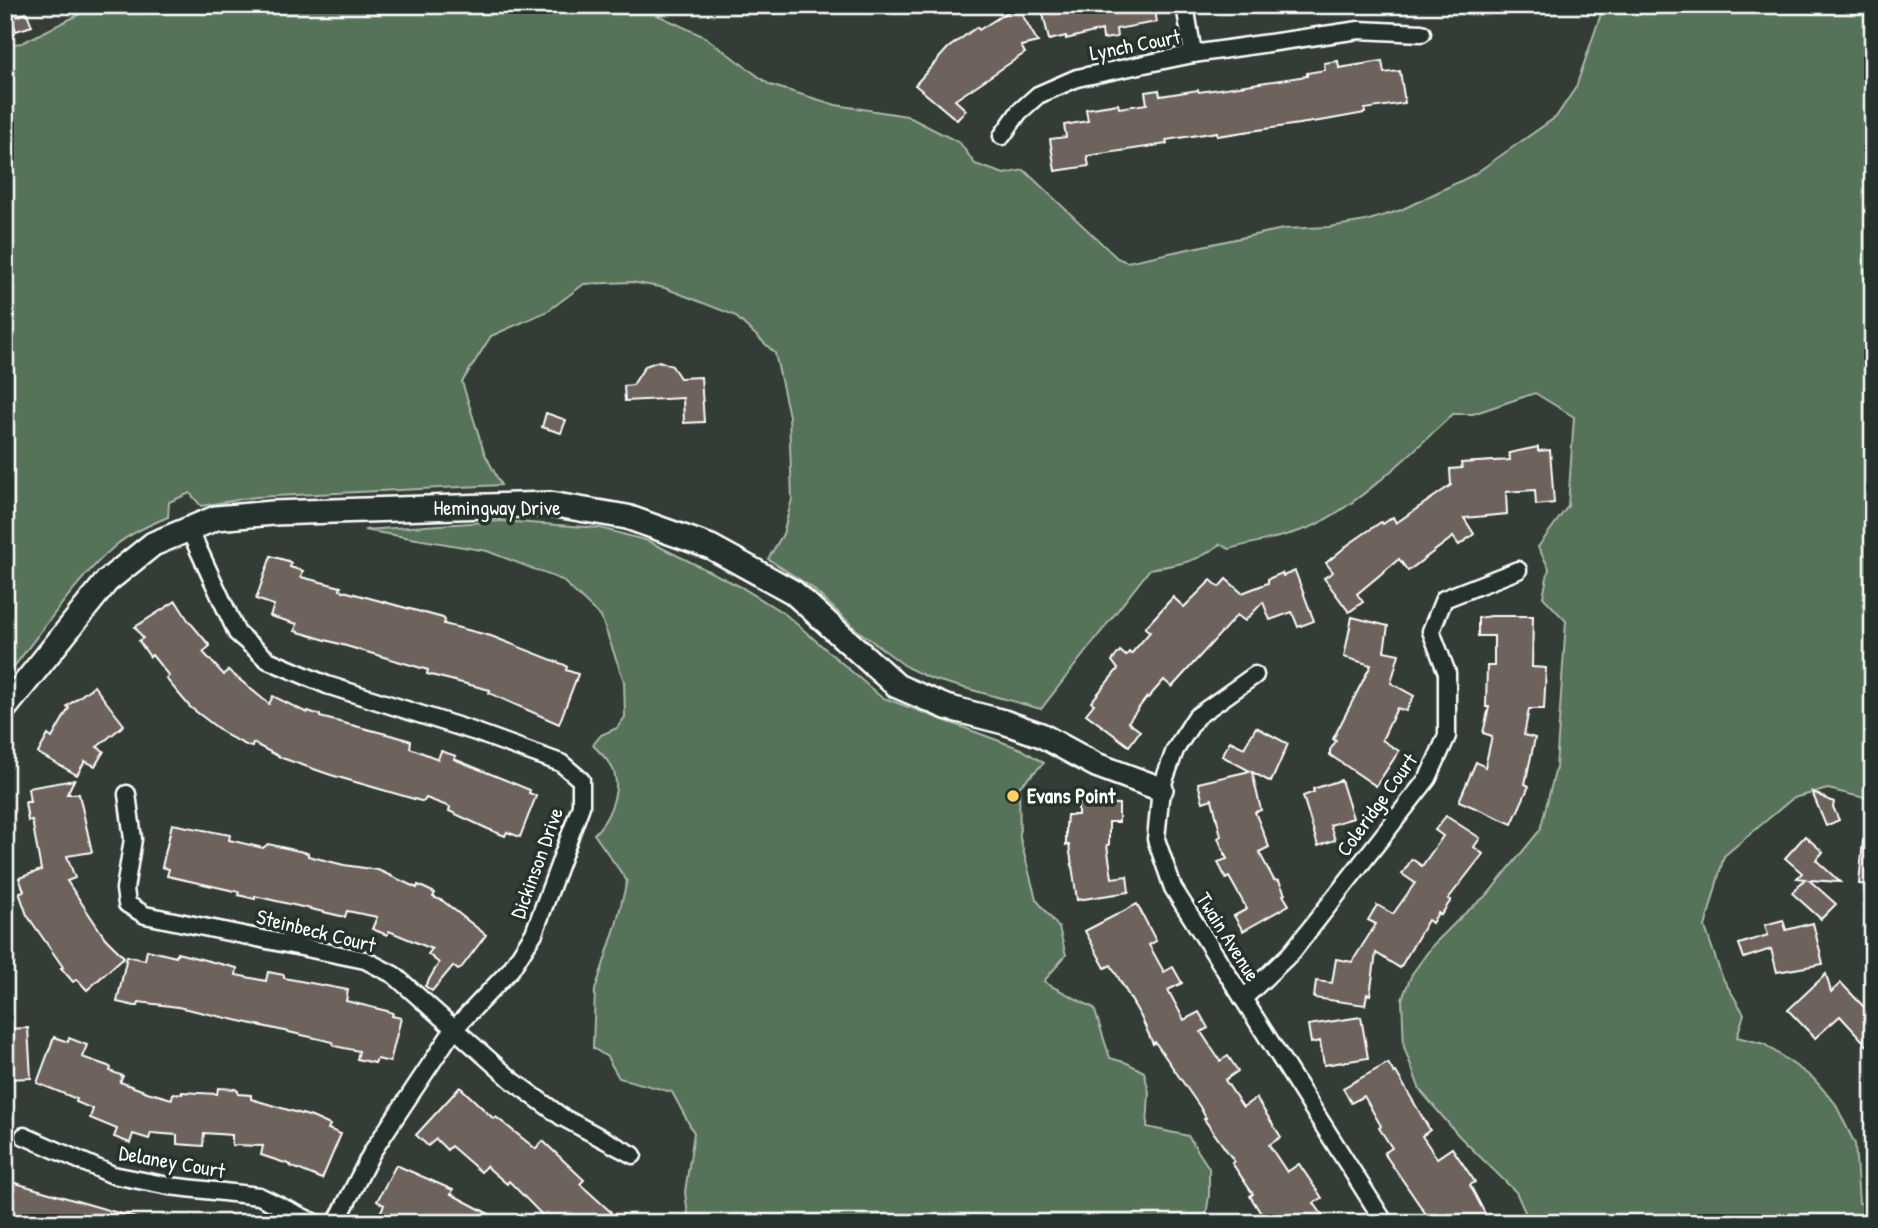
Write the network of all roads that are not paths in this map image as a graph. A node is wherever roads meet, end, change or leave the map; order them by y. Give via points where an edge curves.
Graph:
1 (1185, 5) edge
2 (1422, 33) dead end
3 (1193, 54) junction
4 (1002, 136) dead end
5 (189, 529) junction
6 (1518, 570) dead end
7 (1255, 675) dead end
8 (5, 708) edge
9 (1161, 789) junction
10 (127, 794) dead end
11 (1243, 999) junction
12 (454, 1029) junction
13 (24, 1136) dead end
14 (632, 1155) dead end
15 (315, 1223) edge
16 (336, 1223) edge
17 (1385, 1223) edge

1 - 3 street
2 - 3 street, Lynch Court via 1359,30
3 - 4 street, Lynch Court via 1077,78 1038,95
5 - 8 street, Hemingway Drive via 153,544 107,581
5 - 9 street, Hemingway Drive via 216,519 273,513 513,505 550,504 627,517 712,547 793,592 897,686 946,707 1041,735 1097,765
5 - 12 street, Dickinson Drive via 237,633 268,660 327,685 561,763 580,780 580,806 534,933 511,969
6 - 11 street, Coleridge Court via 1444,599 1431,631 1447,673 1447,736 1428,778 1292,952
7 - 9 street, Twain Avenue via 1196,717 1175,750
9 - 11 street, Twain Avenue via 1156,839 1173,888
10 - 12 street, Steinbeck Court via 133,839 127,904 145,915 365,960 394,975
11 - 17 street, Twain Avenue
12 - 14 street, Steinbeck Court via 513,1082 562,1117
12 - 16 street, Dickinson Drive via 372,1152
13 - 15 street, Delaney Court via 113,1175 259,1196

